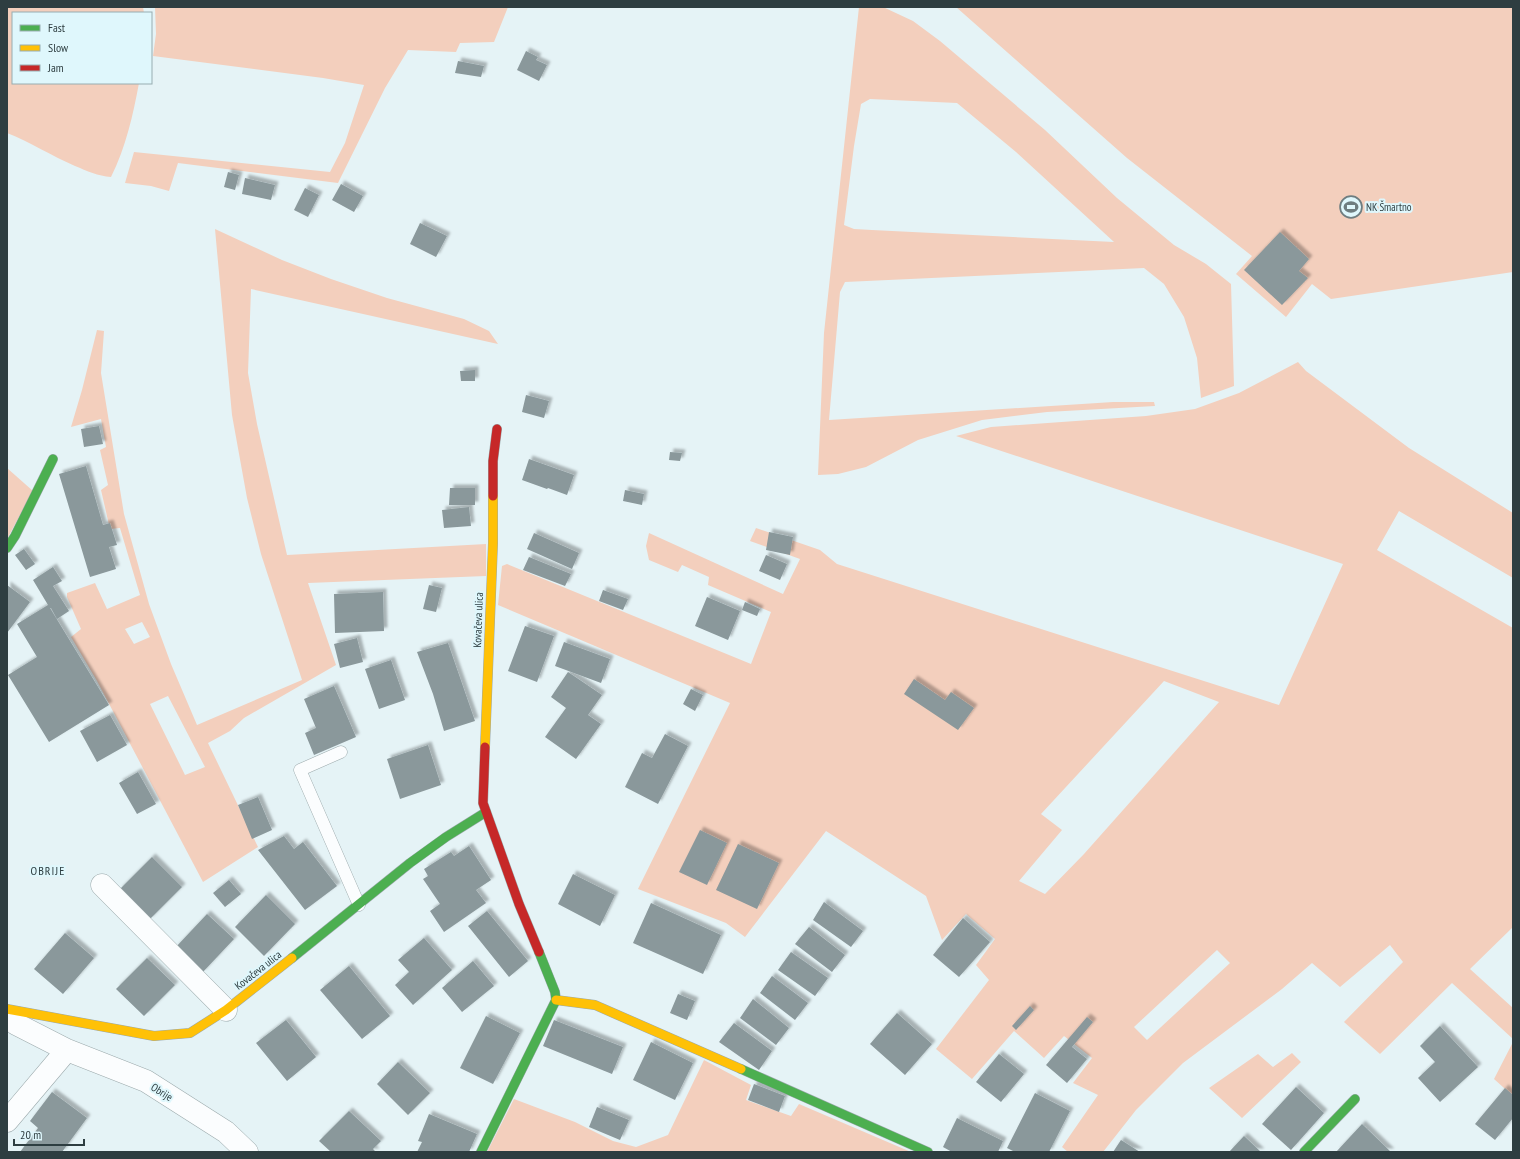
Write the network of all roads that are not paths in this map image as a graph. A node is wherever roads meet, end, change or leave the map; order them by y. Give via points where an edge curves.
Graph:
1 (497, 429) dead end
2 (53, 459) dead end
3 (7, 548) edge
4 (341, 752) dead end
5 (486, 812) junction
6 (102, 885) dead end
7 (360, 905) junction
8 (556, 1000) junction
9 (7, 1009) edge
10 (226, 1010) junction
11 (7, 1016) edge
12 (67, 1050) junction
13 (1355, 1099) dead end
14 (7, 1121) edge
15 (247, 1152) edge
16 (481, 1152) edge
17 (928, 1152) edge
18 (1304, 1152) edge

1 - 5 street, Kovačeva ulica via 493,461 493,542 483,803
2 - 3 street
4 - 7 lane via 300,770
5 - 7 street, Kovačeva ulica via 422,854
5 - 8 street, Kovačeva ulica
6 - 10 street
7 - 10 street, Kovačeva ulica
8 - 16 street
8 - 17 street via 595,1005
9 - 10 street, Kovačeva ulica via 154,1036 190,1033
11 - 12 street, Obrije via 16,1024
12 - 14 street
12 - 15 street, Obrije via 146,1081 226,1132
13 - 18 street

